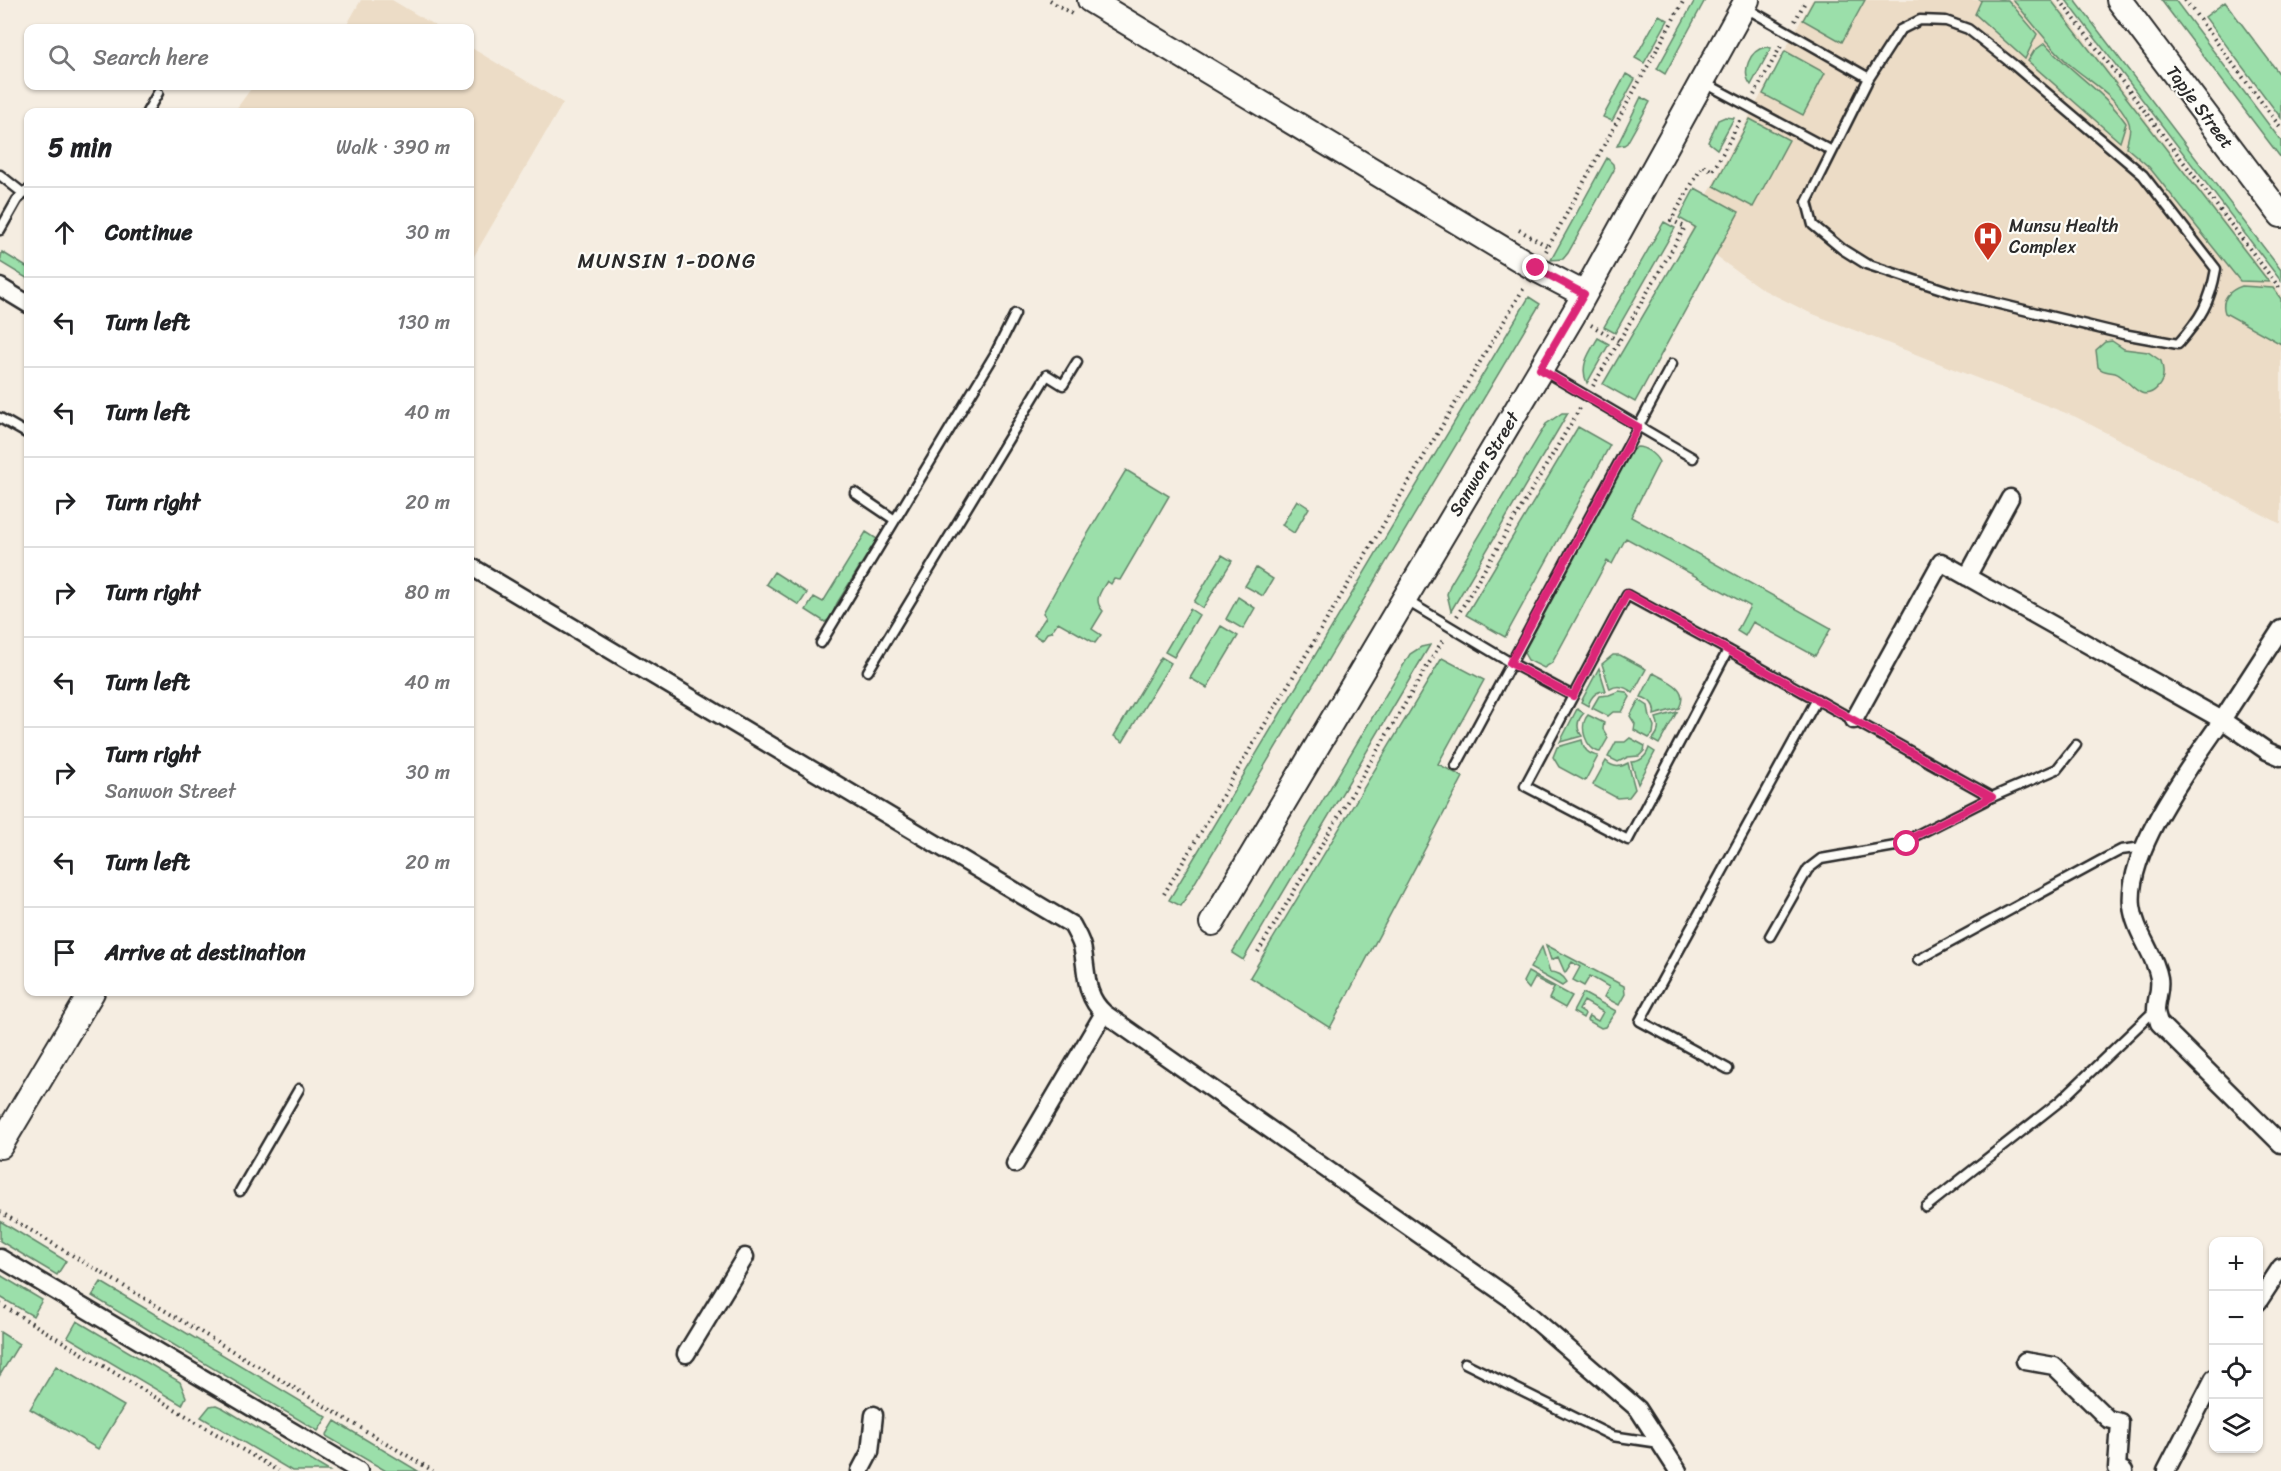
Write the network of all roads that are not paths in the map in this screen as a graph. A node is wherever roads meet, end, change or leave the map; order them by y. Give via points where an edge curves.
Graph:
1 (1090, 0) edge
2 (2123, 1) edge
3 (1745, 3) edge
4 (1869, 78) junction
5 (1702, 81) junction
6 (158, 93) dead end
7 (149, 108) edge
8 (1832, 151) junction
9 (0, 175) edge
10 (24, 191) edge
11 (24, 194) edge
12 (2281, 215) edge
13 (0, 230) edge
14 (0, 287) edge
15 (1584, 294) junction
16 (24, 302) edge
17 (1015, 314) dead end
18 (1077, 362) dead end
19 (1672, 364) dead end
20 (1540, 369) junction
21 (0, 418) edge
22 (1638, 427) junction
23 (24, 432) edge
24 (1693, 458) dead end
25 (855, 493) dead end
26 (2010, 498) dead end
27 (895, 520) junction
28 (474, 568) edge
29 (1967, 577) junction
30 (1404, 599) junction
31 (2281, 629) edge
32 (821, 643) dead end
33 (1728, 650) junction
34 (1510, 663) junction
35 (868, 671) dead end
36 (1573, 696) junction
37 (1817, 699) junction
38 (1854, 720) junction
39 (2222, 720) junction
40 (2076, 744) dead end
41 (2281, 757) edge
42 (1456, 766) dead end
43 (1992, 797) junction
44 (2144, 847) junction
45 (1212, 923) dead end
46 (1770, 936) dead end
47 (1918, 960) dead end
48 (90, 996) edge
49 (2156, 1009) junction
50 (1104, 1013) junction
51 (1728, 1070) dead end
52 (299, 1089) dead end
53 (2281, 1144) edge
54 (0, 1146) edge
55 (1015, 1164) dead end
56 (240, 1191) dead end
57 (1926, 1207) dead end
58 (745, 1257) dead end
59 (0, 1258) edge
60 (2280, 1272) edge
61 (2263, 1296) edge
62 (686, 1354) dead end
63 (2025, 1361) dead end
64 (1465, 1363) dead end
65 (2209, 1388) edge
66 (874, 1415) dead end
67 (1660, 1443) junction
68 (359, 1471) edge
69 (860, 1471) edge
70 (1678, 1471) edge
71 (2124, 1471) edge
72 (2166, 1471) edge

1 - 15 main road
2 - 12 main road, Tapje Street
3 - 4 lane
3 - 5 main road, Sanwon Street
4 - 8 lane
4 - 8 lane via 1900,30 1920,20 1946,21 1968,29 2143,175 2216,269 2211,293 2197,323 2178,344 1954,293 1866,264 1813,225 1807,202
5 - 8 lane
5 - 15 main road, Sanwon Street
6 - 7 lane
9 - 10 lane
11 - 13 lane
14 - 16 street
15 - 20 main road, Sanwon Street
17 - 27 lane
18 - 35 lane via 1063,385 1047,375
19 - 22 lane
20 - 22 lane
20 - 30 main road, Sanwon Street
21 - 23 lane
22 - 24 lane
22 - 34 lane
25 - 27 lane
26 - 29 street
27 - 32 lane
28 - 50 street via 1072,925 1083,948 1087,982 1095,1004
29 - 38 street via 1941,562
29 - 39 street
30 - 34 lane
30 - 45 main road, Sanwon Street
31 - 39 street
33 - 36 lane via 1627,594
33 - 36 lane via 1628,840 1525,786
33 - 37 lane
34 - 36 lane
34 - 42 lane
37 - 38 lane
37 - 51 lane via 1640,1021
38 - 43 lane
39 - 41 street
39 - 44 street via 2182,776
40 - 43 lane via 2057,769
43 - 46 lane via 1915,836 1907,844 1821,859 1808,869
44 - 47 lane via 2121,850
44 - 49 street via 2132,887 2132,907 2159,977
48 - 54 main road
49 - 53 street via 2159,1023
49 - 57 lane via 2060,1101
50 - 55 street
50 - 67 street via 1510,1298 1638,1409
52 - 56 lane
58 - 62 street
59 - 68 street
60 - 61 street
63 - 71 street via 2054,1366 2108,1419 2120,1422 2117,1468
64 - 67 lane via 1612,1436
65 - 72 street
66 - 69 street via 870,1452
67 - 70 street

